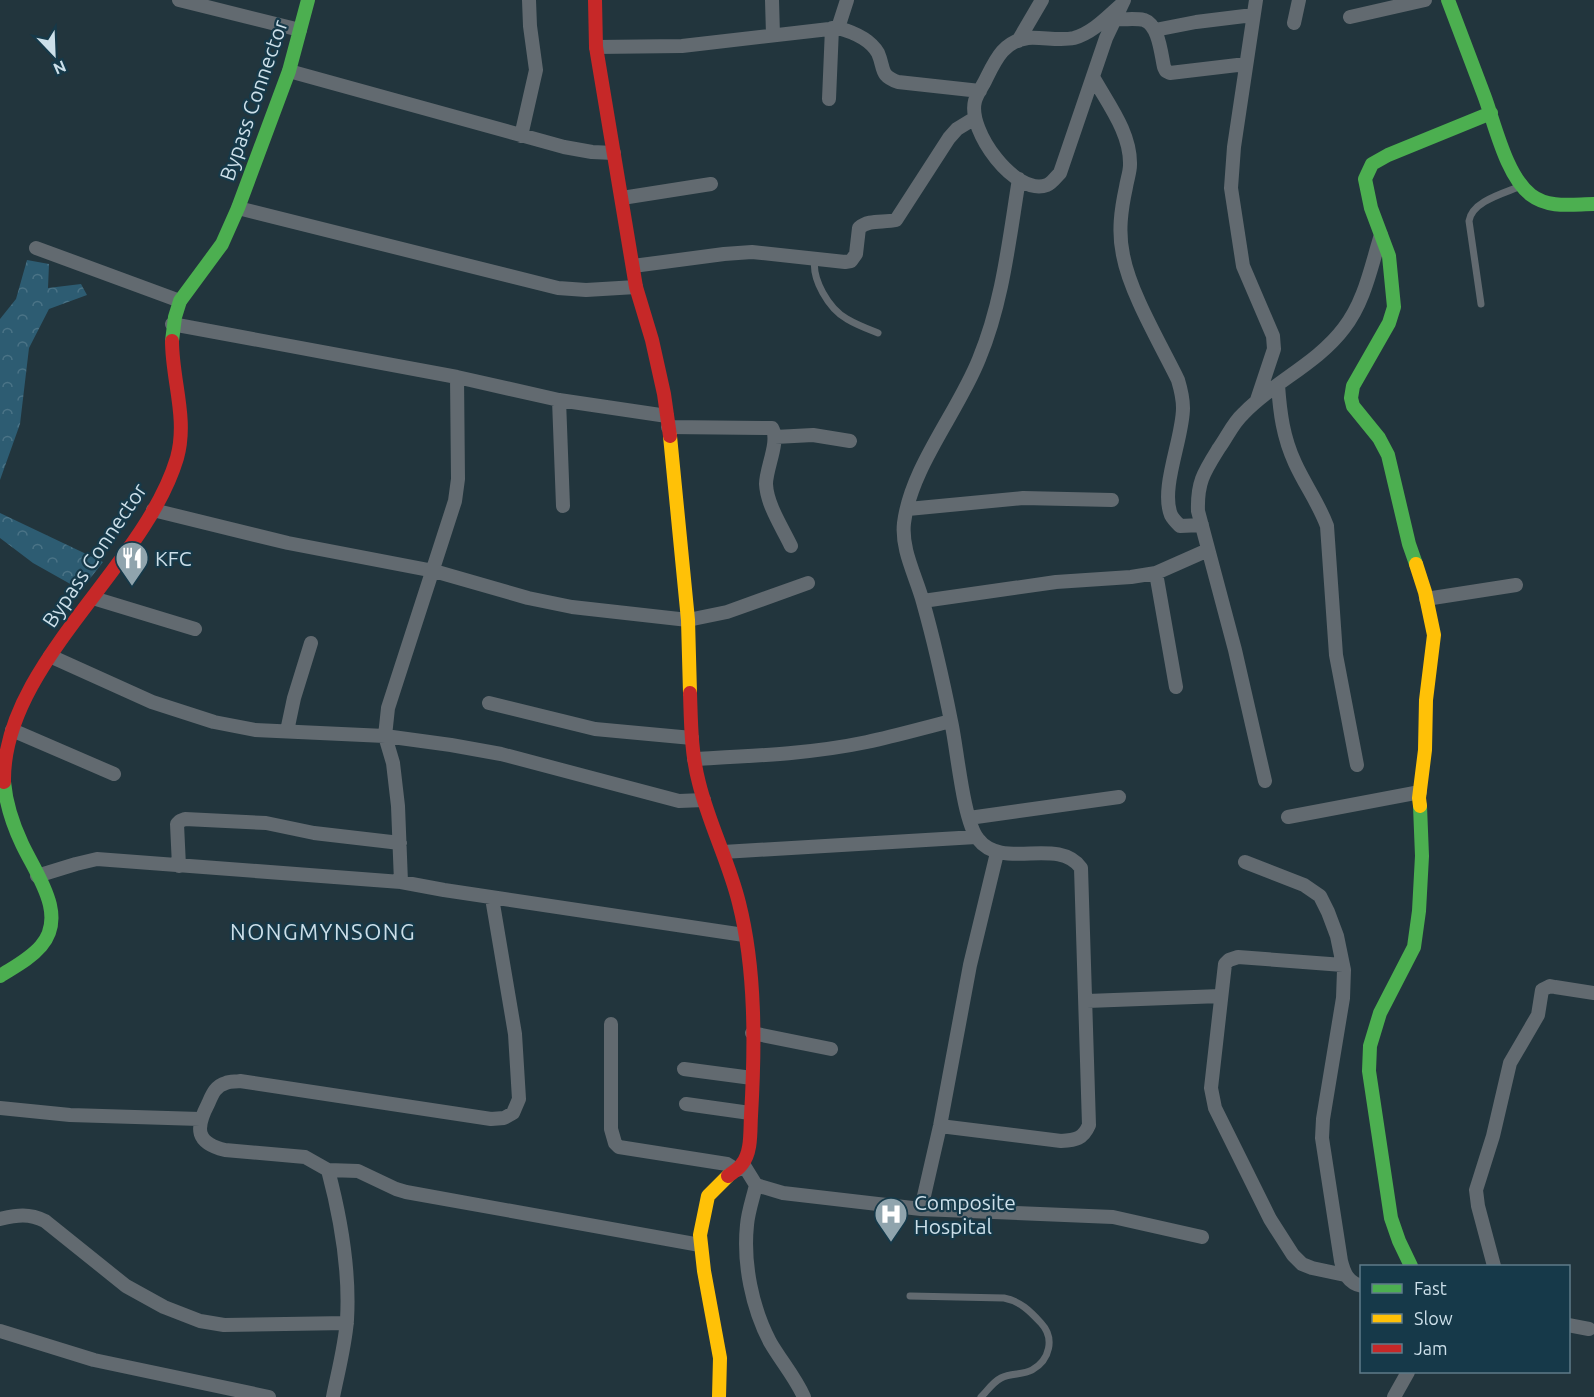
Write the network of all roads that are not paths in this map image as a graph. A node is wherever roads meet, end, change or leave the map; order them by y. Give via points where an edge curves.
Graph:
1 (179, 0) edge
2 (308, 0) edge
3 (529, 0) edge
4 (595, 0) edge
5 (772, 0) edge
6 (846, 0) edge
7 (1042, 0) edge
8 (1256, 0) edge
9 (1299, 0) edge
10 (1425, 0) edge
11 (1448, 0) edge
12 (1123, 2) edge
13 (1254, 15) junction
14 (1350, 17) dead end
15 (1115, 19) junction
16 (1294, 23) dead end
17 (835, 28) junction
18 (300, 30) junction
19 (1155, 30) junction
20 (773, 35) junction
21 (1018, 41) junction
22 (596, 47) junction
23 (1246, 64) junction
24 (289, 71) junction
25 (1093, 77) junction
26 (980, 91) junction
27 (830, 99) dead end
28 (1491, 113) junction
29 (975, 118) junction
30 (521, 136) junction
31 (614, 153) junction
32 (1019, 179) junction
33 (711, 184) dead end
34 (1522, 185) junction
35 (622, 198) junction
36 (1594, 204) edge
37 (238, 208) junction
38 (1381, 235) junction
39 (36, 248) dead end
40 (815, 258) junction
41 (633, 266) junction
42 (636, 287) junction
43 (180, 301) junction
44 (1481, 304) dead end
45 (172, 324) junction
46 (879, 333) dead end
47 (457, 377) junction
48 (1278, 385) junction
49 (559, 400) junction
50 (1257, 400) junction
51 (667, 422) junction
52 (775, 437) junction
53 (850, 441) dead end
54 (1112, 500) dead end
55 (563, 506) dead end
56 (908, 509) junction
57 (153, 510) junction
58 (1202, 525) junction
59 (791, 546) dead end
60 (1209, 550) junction
61 (434, 571) junction
62 (1156, 573) junction
63 (807, 583) dead end
64 (1516, 585) dead end
65 (93, 598) junction
66 (1426, 599) junction
67 (923, 601) junction
68 (688, 620) junction
69 (195, 629) dead end
70 (311, 643) dead end
71 (51, 656) junction
72 (1176, 687) dead end
73 (489, 704) dead end
74 (951, 721) junction
75 (12, 730) junction
76 (287, 731) junction
77 (385, 736) junction
78 (692, 738) junction
79 (694, 759) junction
80 (1357, 765) dead end
81 (114, 774) dead end
82 (1265, 781) dead end
83 (1420, 792) junction
84 (1119, 797) dead end
85 (704, 800) junction
86 (1288, 816) dead end
87 (969, 818) junction
88 (976, 837) junction
89 (400, 843) junction
90 (723, 852) junction
91 (997, 853) junction
92 (1245, 862) dead end
93 (178, 866) junction
94 (37, 876) junction
95 (401, 882) junction
96 (492, 898) junction
97 (744, 934) junction
98 (1343, 965) junction
99 (0, 976) edge
100 (1594, 993) edge
101 (1221, 996) junction
102 (1087, 1001) junction
103 (611, 1024) dead end
104 (752, 1033) junction
105 (831, 1049) dead end
106 (684, 1069) dead end
107 (752, 1078) junction
108 (686, 1104) dead end
109 (0, 1108) edge
110 (750, 1113) junction
111 (201, 1119) junction
112 (940, 1126) junction
113 (740, 1167) junction
114 (328, 1170) junction
115 (756, 1185) junction
116 (921, 1209) junction
117 (0, 1219) edge
118 (1202, 1237) dead end
119 (700, 1245) junction
120 (1410, 1265) edge
121 (1494, 1265) edge
122 (1345, 1275) junction
123 (1360, 1286) edge
124 (910, 1296) dead end
125 (347, 1323) junction
126 (1570, 1325) edge
127 (1589, 1329) dead end
128 (0, 1330) edge
129 (1407, 1373) edge
130 (269, 1397) edge
131 (333, 1397) edge
132 (719, 1397) edge
133 (804, 1397) edge
134 (981, 1397) edge
135 (1394, 1397) edge

1 - 18 street
2 - 18 street, Bypass Connector
3 - 30 street via 536,70
4 - 22 street
5 - 20 street
6 - 17 street
7 - 21 street
8 - 13 street
9 - 16 street
10 - 14 street
11 - 28 street
12 - 15 street
12 - 21 street via 1084,34
13 - 19 street
13 - 23 street
15 - 19 street via 1144,20
15 - 25 street
17 - 20 street
17 - 26 street via 867,40 878,53 888,79
17 - 27 street
18 - 24 street, Bypass Connector
19 - 23 street via 1164,67 1170,73
20 - 22 street via 682,46
21 - 26 street via 1005,47
22 - 31 street
23 - 50 street via 1231,188 1243,266 1273,336 1274,349
24 - 30 street
24 - 37 street, Bypass Connector
25 - 32 street via 1060,173 1050,185 1040,187
25 - 58 street via 1128,146 1130,165 1120,216 1123,258 1182,396 1170,483 1171,516 1180,526
26 - 29 street
28 - 34 street
28 - 38 street via 1372,164 1365,178
29 - 32 street via 989,150
29 - 40 street via 949,138 896,220 871,222 859,228 856,254 851,261
30 - 31 street via 564,147
31 - 35 street
32 - 56 street via 992,326 964,394 916,482
33 - 35 street
34 - 36 street via 1530,195 1551,205
34 - 44 lane via 1470,213
35 - 41 street
37 - 42 street via 558,288
37 - 43 street, Bypass Connector via 222,244
38 - 48 street via 1358,308 1344,329 1323,351
38 - 66 street via 1389,256 1394,307 1353,386 1351,398 1388,455
39 - 43 street
40 - 41 street via 752,252
40 - 46 lane via 816,281 834,309
41 - 42 street
42 - 51 street via 652,340
43 - 45 street, Bypass Connector
45 - 47 street
45 - 57 street, Bypass Connector via 181,432 169,480
47 - 49 street
47 - 61 street via 459,479
48 - 50 street
48 - 80 street via 1285,440 1327,526 1336,656
49 - 51 street
49 - 55 street
50 - 58 street via 1241,416 1206,469 1197,491
51 - 52 street via 766,427 771,428
51 - 68 street
52 - 53 street via 813,435
52 - 59 street via 766,482 768,496
54 - 56 street via 1023,498
56 - 67 street via 905,546
57 - 61 street via 288,543
57 - 65 street, Bypass Connector
58 - 60 street
60 - 62 street
60 - 82 street
61 - 68 street via 572,607
61 - 77 street via 388,708
62 - 67 street
62 - 72 street
63 - 68 street via 727,612
64 - 66 street
65 - 69 street
65 - 71 street, Bypass Connector
66 - 83 street via 1434,635
67 - 74 street
68 - 78 street
70 - 76 street
71 - 75 street, Bypass Connector
71 - 76 street via 152,702 214,722
73 - 78 street via 595,729
74 - 79 street via 867,742 797,753
74 - 87 street
75 - 81 street
75 - 94 street, Bypass Connector via 4,768 6,798
76 - 77 street
77 - 85 street via 501,754 679,801
77 - 89 street via 393,763
78 - 79 street
79 - 85 street
83 - 86 street
83 - 120 street via 1422,856 1414,947 1373,1032 1369,1071 1390,1221
84 - 87 street
85 - 90 street
87 - 88 street
88 - 90 street
88 - 91 street
89 - 93 street via 266,823 185,819 176,829
89 - 95 street
90 - 97 street via 740,905
91 - 102 street via 1063,855 1081,868
91 - 112 street via 970,965
92 - 98 street via 1304,885 1320,896 1338,936
93 - 94 street via 97,859
93 - 95 street
94 - 99 street, Bypass Connector via 51,912 50,932 33,954
95 - 96 street
96 - 97 street
96 - 111 street via 514,1034 519,1100 513,1113 491,1119 240,1081 215,1089
97 - 104 street
98 - 101 street via 1238,957 1225,964
98 - 122 street via 1343,998 1322,1138
100 - 121 street via 1555,987 1542,990 1538,1015 1510,1064 1476,1190
101 - 102 street
101 - 122 street via 1211,1099 1270,1220 1293,1255 1312,1268
102 - 112 street via 1089,1125 1085,1134 1076,1140 1061,1141
103 - 113 street via 611,1129 615,1143 619,1147
104 - 105 street
104 - 107 street
106 - 107 street
107 - 110 street
108 - 110 street
109 - 111 street via 70,1115
110 - 113 street via 749,1144
111 - 114 street via 202,1139 214,1148 305,1157
112 - 116 street
113 - 115 street
113 - 119 street via 708,1196
114 - 119 street via 358,1171 406,1192
114 - 125 street via 343,1240
115 - 116 street via 783,1193
115 - 133 street via 747,1224 752,1286 760,1321
116 - 118 street via 1113,1217
117 - 125 street via 34,1215 126,1286 200,1321 224,1325
119 - 132 street via 720,1358
122 - 123 street
124 - 134 lane via 1016,1300 1044,1325 1050,1347 1040,1363 1030,1371 998,1379
125 - 131 street
126 - 127 street
128 - 130 street via 94,1360
129 - 135 street

